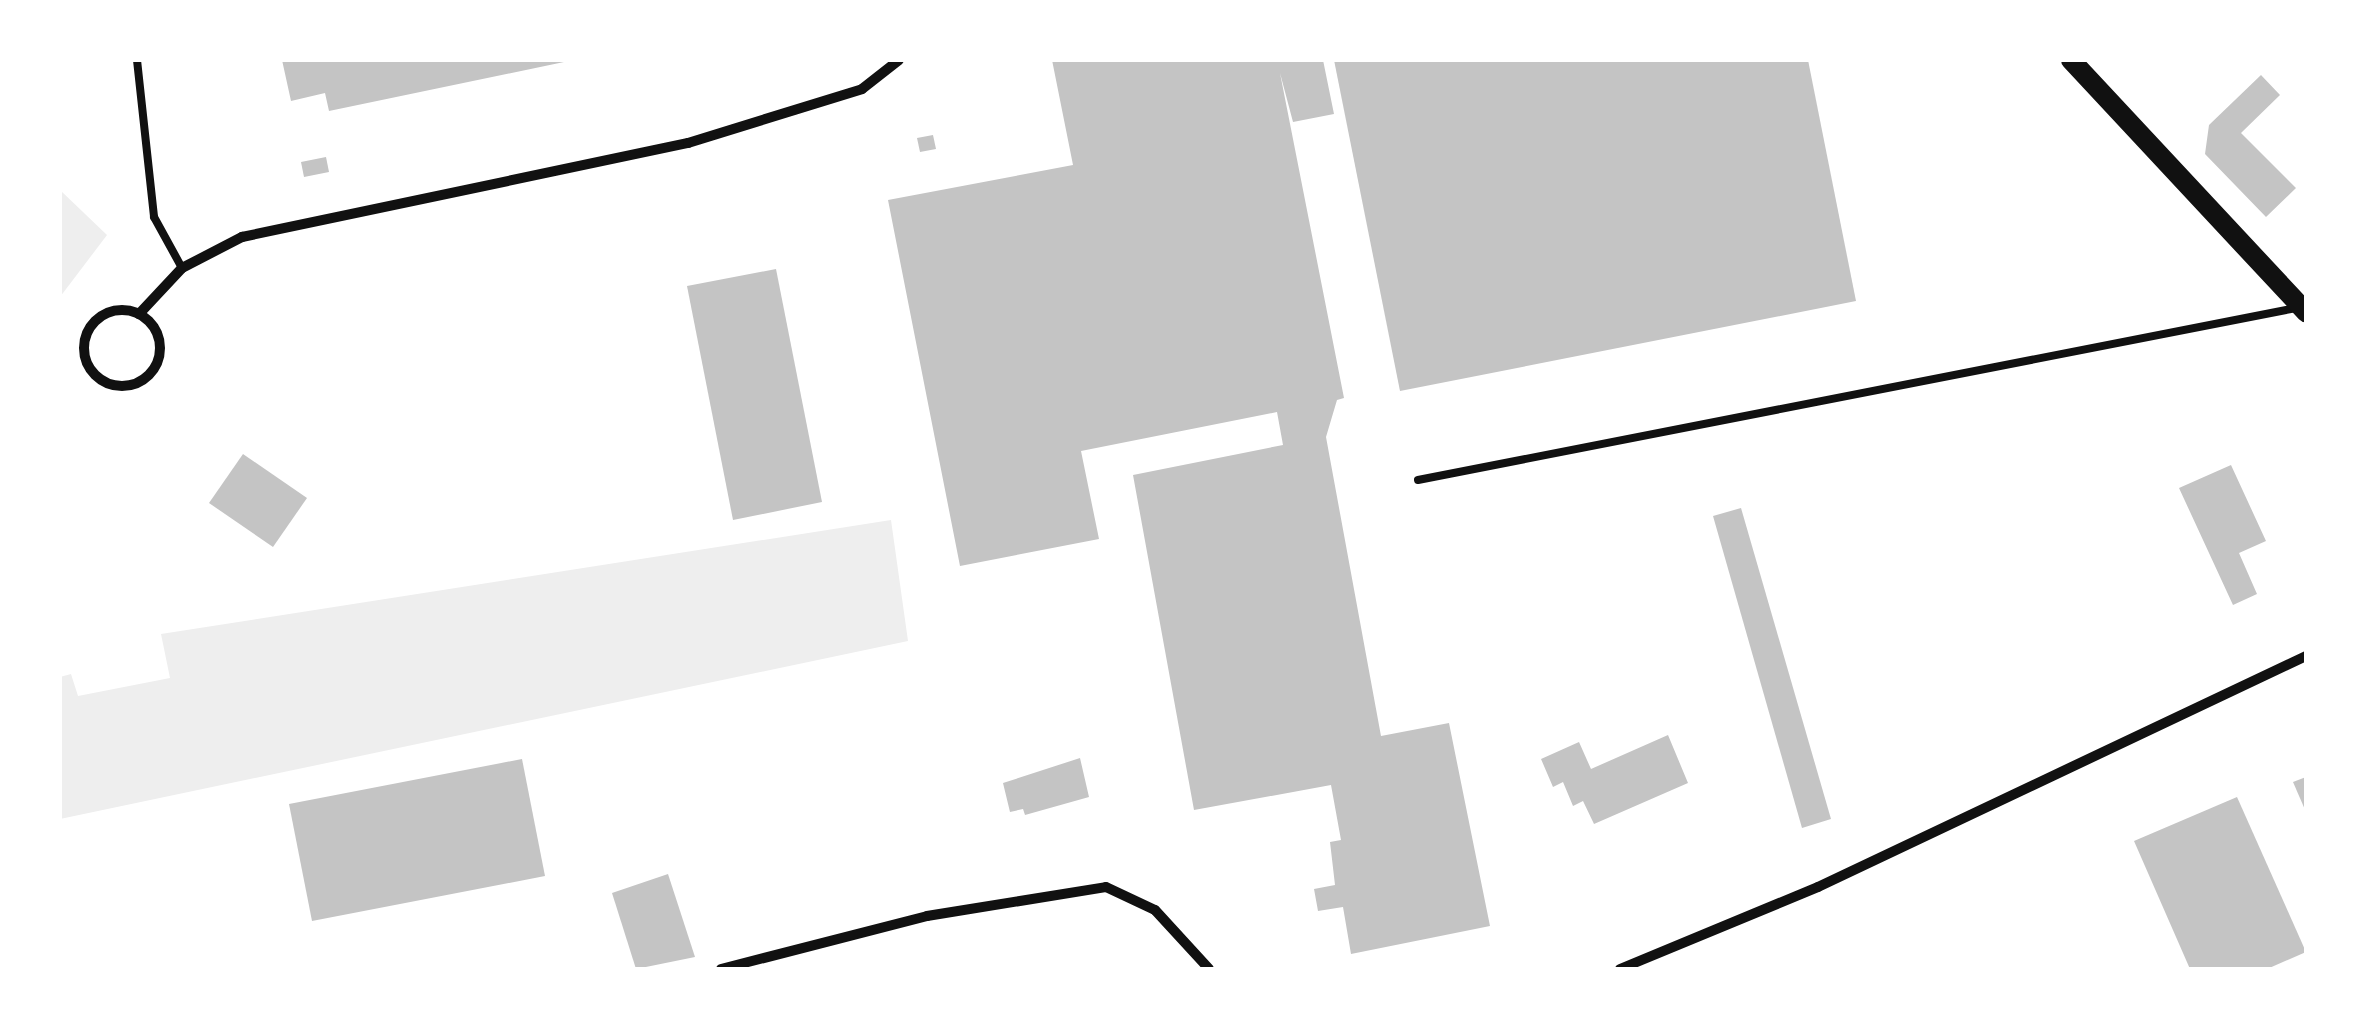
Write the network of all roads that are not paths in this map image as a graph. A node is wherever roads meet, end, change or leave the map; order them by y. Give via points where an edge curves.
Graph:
1 (137, 60) edge
2 (900, 60) edge
3 (2070, 60) edge
4 (182, 268) junction
5 (2303, 309) edge
6 (139, 314) junction
7 (1418, 480) dead end
8 (2306, 656) edge
9 (721, 969) edge
10 (1209, 969) edge
11 (1620, 969) edge

1 - 4 lane via 154,217
2 - 4 street via 862,89 812,108 688,143 242,237
3 - 5 main road
4 - 6 street
5 - 7 lane
6 - 6 street via 111,312 89,329 84,357 102,382 134,385 158,363 158,334
8 - 11 street via 1818,888
9 - 10 street via 927,916 1106,887 1155,910

